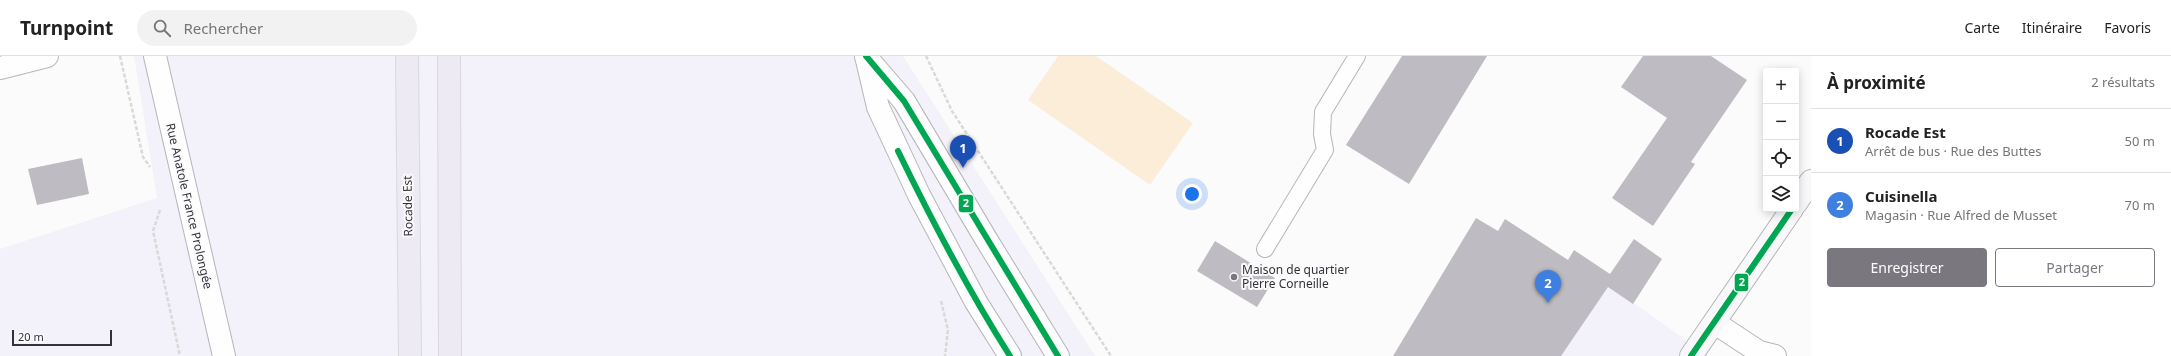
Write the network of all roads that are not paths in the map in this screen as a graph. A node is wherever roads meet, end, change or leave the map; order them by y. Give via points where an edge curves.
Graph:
1 (47, 56) edge
2 (155, 56) edge
3 (407, 56) edge
4 (449, 56) edge
5 (866, 56) edge
6 (1357, 56) edge
7 (0, 68) edge
8 (1811, 181) edge
9 (1799, 199) edge
10 (1790, 212) edge
11 (1265, 250) dead end
12 (1714, 323) junction
13 (224, 356) edge
14 (410, 356) edge
15 (450, 356) edge
16 (1010, 356) edge
17 (1058, 356) edge
18 (1691, 356) edge
19 (1775, 356) edge

1 - 7 street
2 - 13 street, Rue Anatole France Prolongée
3 - 14 highway, Rocade Est
4 - 15 highway
5 - 16 street via 878,107 919,195 976,302
5 - 17 street via 904,101
6 - 11 lane via 1323,112 1322,134 1325,150
8 - 9 main road
10 - 12 main road
12 - 18 main road
12 - 19 street via 1760,352

